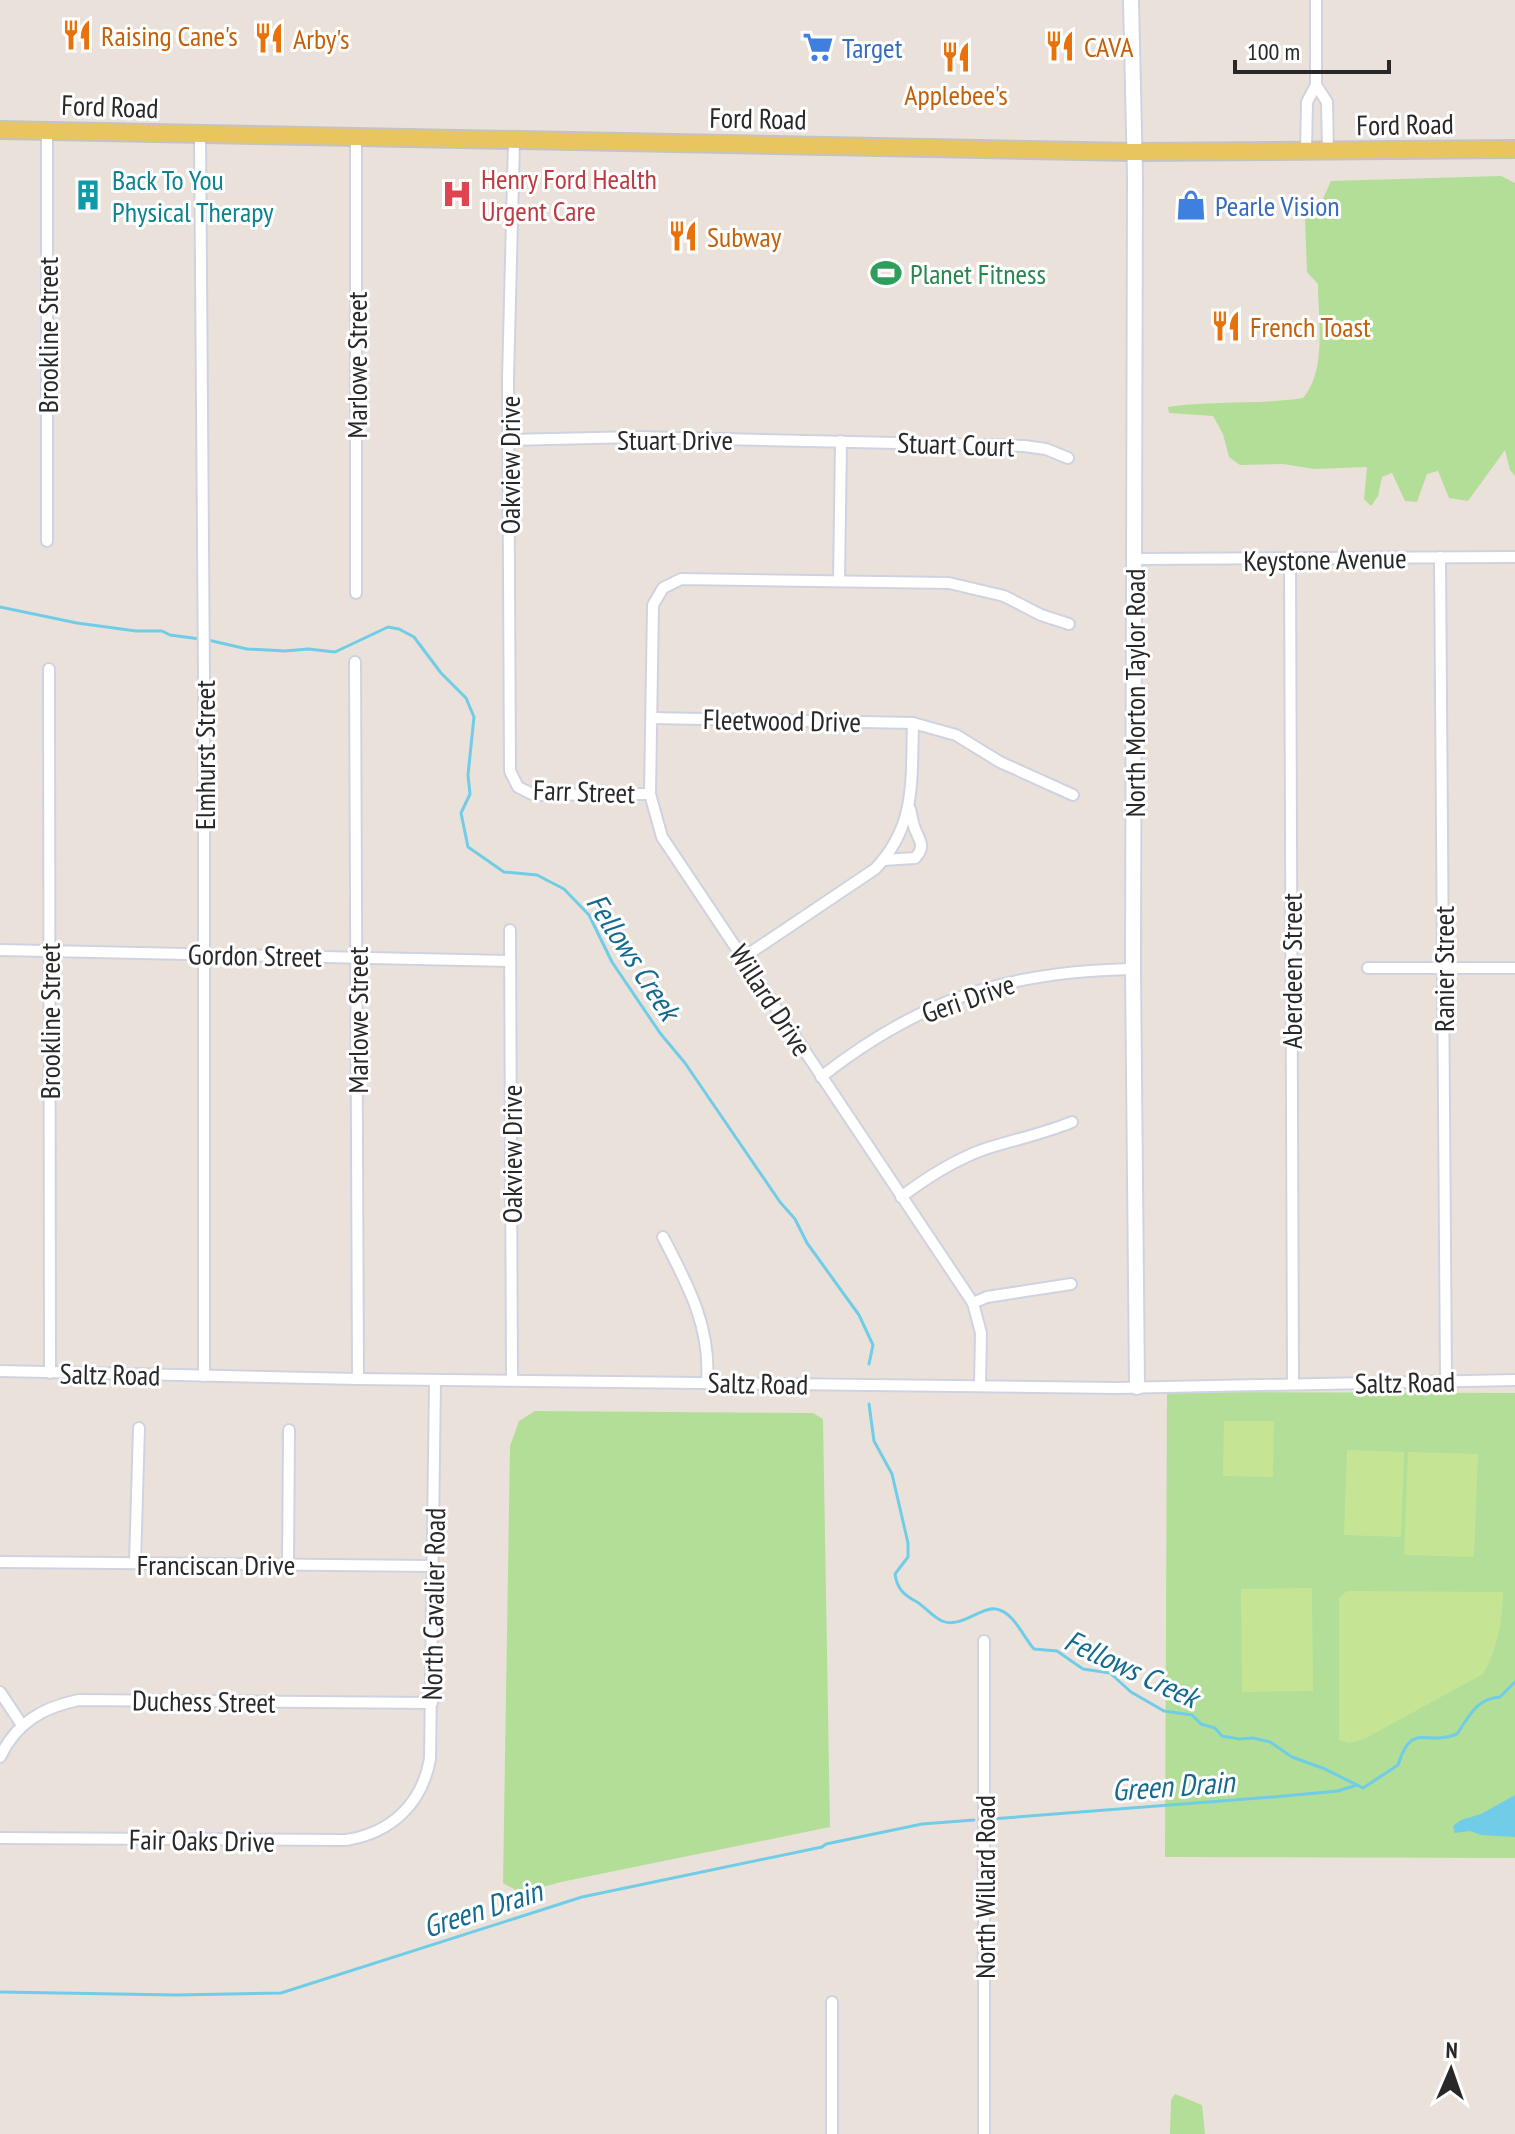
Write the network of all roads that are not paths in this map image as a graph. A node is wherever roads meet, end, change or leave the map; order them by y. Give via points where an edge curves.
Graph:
1 (1131, 0) edge
2 (1316, 0) edge
3 (1316, 85) junction
4 (0, 130) edge
5 (47, 130) junction
6 (200, 134) junction
7 (356, 137) junction
8 (514, 141) junction
9 (1515, 149) edge
10 (1306, 151) junction
11 (1328, 151) junction
12 (1134, 152) junction
13 (508, 440) junction
14 (841, 441) junction
15 (1068, 458) dead end
16 (47, 541) dead end
17 (1440, 557) junction
18 (1515, 557) edge
19 (1134, 559) junction
20 (1290, 559) junction
21 (839, 581) junction
22 (356, 593) dead end
23 (1069, 624) dead end
24 (355, 662) dead end
25 (49, 669) dead end
26 (652, 718) junction
27 (913, 723) junction
28 (518, 787) joint
29 (650, 794) junction
30 (1073, 795) dead end
31 (910, 806) junction
32 (883, 860) junction
33 (510, 930) dead end
34 (0, 950) edge
35 (49, 950) junction
36 (202, 953) junction
37 (744, 957) junction
38 (357, 958) junction
39 (510, 961) junction
40 (1368, 968) dead end
41 (1442, 968) junction
42 (1515, 968) edge
43 (1133, 969) junction
44 (821, 1077) junction
45 (1072, 1122) dead end
46 (901, 1197) junction
47 (663, 1237) dead end
48 (1071, 1284) dead end
49 (973, 1303) junction
50 (0, 1371) edge
51 (50, 1373) junction
52 (204, 1376) junction
53 (358, 1379) junction
54 (512, 1379) junction
55 (435, 1380) junction
56 (1515, 1380) edge
57 (1446, 1381) junction
58 (707, 1382) junction
59 (1293, 1384) junction
60 (980, 1385) junction
61 (1137, 1387) junction
62 (139, 1428) dead end
63 (289, 1430) dead end
64 (0, 1562) edge
65 (135, 1563) junction
66 (288, 1564) junction
67 (433, 1566) junction
68 (984, 1641) dead end
69 (0, 1692) edge
70 (432, 1703) junction
71 (22, 1725) junction
72 (0, 1757) edge
73 (398, 1818) joint
74 (0, 1838) edge
75 (832, 2002) dead end
76 (832, 2134) edge
77 (984, 2134) edge

1 - 12 street, North Morton Taylor Road
2 - 3 street
3 - 10 street via 1307,102
3 - 11 street via 1327,102
4 - 5 main road, Ford Road
5 - 6 main road, Ford Road
5 - 16 street, Brookline Street
6 - 7 main road, Ford Road
6 - 36 street, Elmhurst Street
7 - 8 main road, Ford Road
7 - 22 street, Marlowe Street
8 - 12 main road, Ford Road
8 - 13 street, Oakview Drive
9 - 11 main road, Ford Road
10 - 11 main road, Ford Road
10 - 12 main road, Ford Road
12 - 19 street, North Morton Taylor Road
13 - 14 street, Stuart Drive
13 - 28 street, Oakview Drive via 510,771
14 - 15 street, Stuart Court via 1024,446
14 - 21 street
17 - 18 street, Keystone Avenue
17 - 20 street, Keystone Avenue
17 - 41 street, Ranier Street
19 - 20 street, Keystone Avenue
19 - 43 street, North Morton Taylor Road
20 - 59 street, Aberdeen Street
21 - 23 street via 968,586
21 - 26 street, Willard Drive via 669,583 656,598 653,612
24 - 38 street, Marlowe Street
25 - 35 street, Brookline Street
26 - 27 street, Fleetwood Drive
26 - 29 street, Willard Drive
27 - 30 street, Fleetwood Drive via 956,735
27 - 31 street
28 - 29 street, Farr Street via 534,795
29 - 37 street, Willard Drive via 662,837
31 - 32 street via 898,839
31 - 32 street via 922,849 915,858
32 - 37 street
33 - 39 street, Oakview Drive
34 - 35 street, Gordon Street
35 - 36 street, Gordon Street
35 - 51 street, Brookline Street
36 - 38 street, Gordon Street
36 - 52 street, Elmhurst Street
37 - 44 street, Willard Drive
38 - 39 street, Gordon Street
38 - 53 street, Marlowe Street
39 - 54 street, Oakview Drive
40 - 41 street
41 - 42 street
41 - 57 street, Ranier Street
43 - 44 street, Geri Drive via 1046,974 973,991 891,1028
43 - 61 street, North Morton Taylor Road
44 - 46 street, Willard Drive
45 - 46 street via 966,1157
46 - 49 street, Willard Drive
47 - 58 street via 703,1320
48 - 49 street
49 - 60 street, Willard Drive via 981,1333
50 - 51 street, Saltz Road
51 - 52 street, Saltz Road
52 - 53 street, Saltz Road
53 - 55 street, Saltz Road
54 - 55 street, Saltz Road
54 - 58 street, Saltz Road
55 - 67 street, North Cavalier Road
56 - 57 street, Saltz Road
57 - 59 street, Saltz Road
58 - 60 street, Saltz Road
59 - 61 street, Saltz Road
60 - 61 street, Saltz Road
62 - 65 street
63 - 66 street
64 - 65 street, Franciscan Drive
65 - 66 street, Franciscan Drive
66 - 67 street, Franciscan Drive
67 - 70 street, North Cavalier Road
68 - 77 street, North Willard Road
69 - 71 street
70 - 71 street, Duchess Street via 79,1700 50,1707
70 - 73 street, North Cavalier Road via 428,1772 416,1798
71 - 72 street, Duchess Street
73 - 74 street, Fair Oaks Drive via 369,1836 335,1841
75 - 76 street

